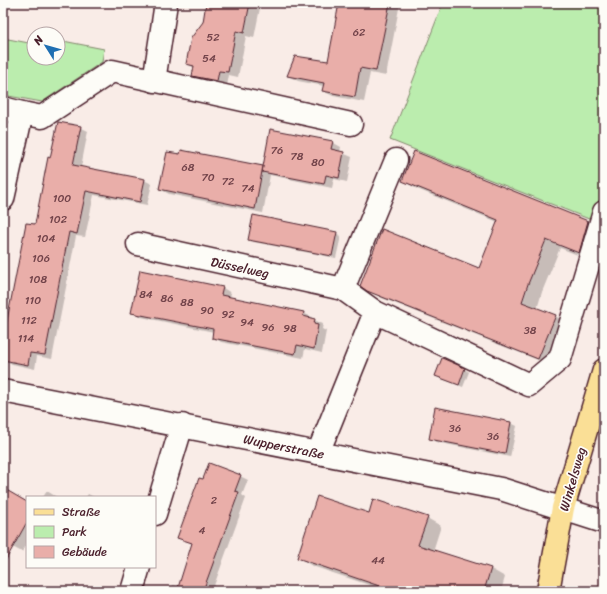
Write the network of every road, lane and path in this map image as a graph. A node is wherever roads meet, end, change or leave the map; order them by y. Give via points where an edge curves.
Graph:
1 (166, 3) edge
2 (154, 81) junction
3 (13, 110) edge
4 (351, 124) dead end
5 (396, 160) dead end
6 (3, 199) edge
7 (604, 212) edge
8 (138, 244) dead end
9 (343, 289) junction
10 (375, 312) junction
11 (604, 370) edge
12 (3, 391) edge
13 (182, 425) junction
14 (318, 453) junction
15 (563, 508) junction
16 (156, 511) edge
17 (604, 522) edge
18 (139, 568) edge
19 (132, 591) edge
20 (548, 591) edge

1 - 2 street
2 - 3 street via 112,71 42,117
2 - 4 street
3 - 6 street
5 - 9 street
7 - 10 street via 560,359 529,385
8 - 9 street, Düsselweg
9 - 10 street, Düsselweg
10 - 14 street
11 - 15 main road, Winkelsweg
12 - 13 street, Wupperstraße
13 - 14 street, Wupperstraße
13 - 16 street
14 - 15 street, Wupperstraße via 501,489
15 - 17 street, Wupperstraße
15 - 20 main road, Winkelsweg
18 - 19 street

